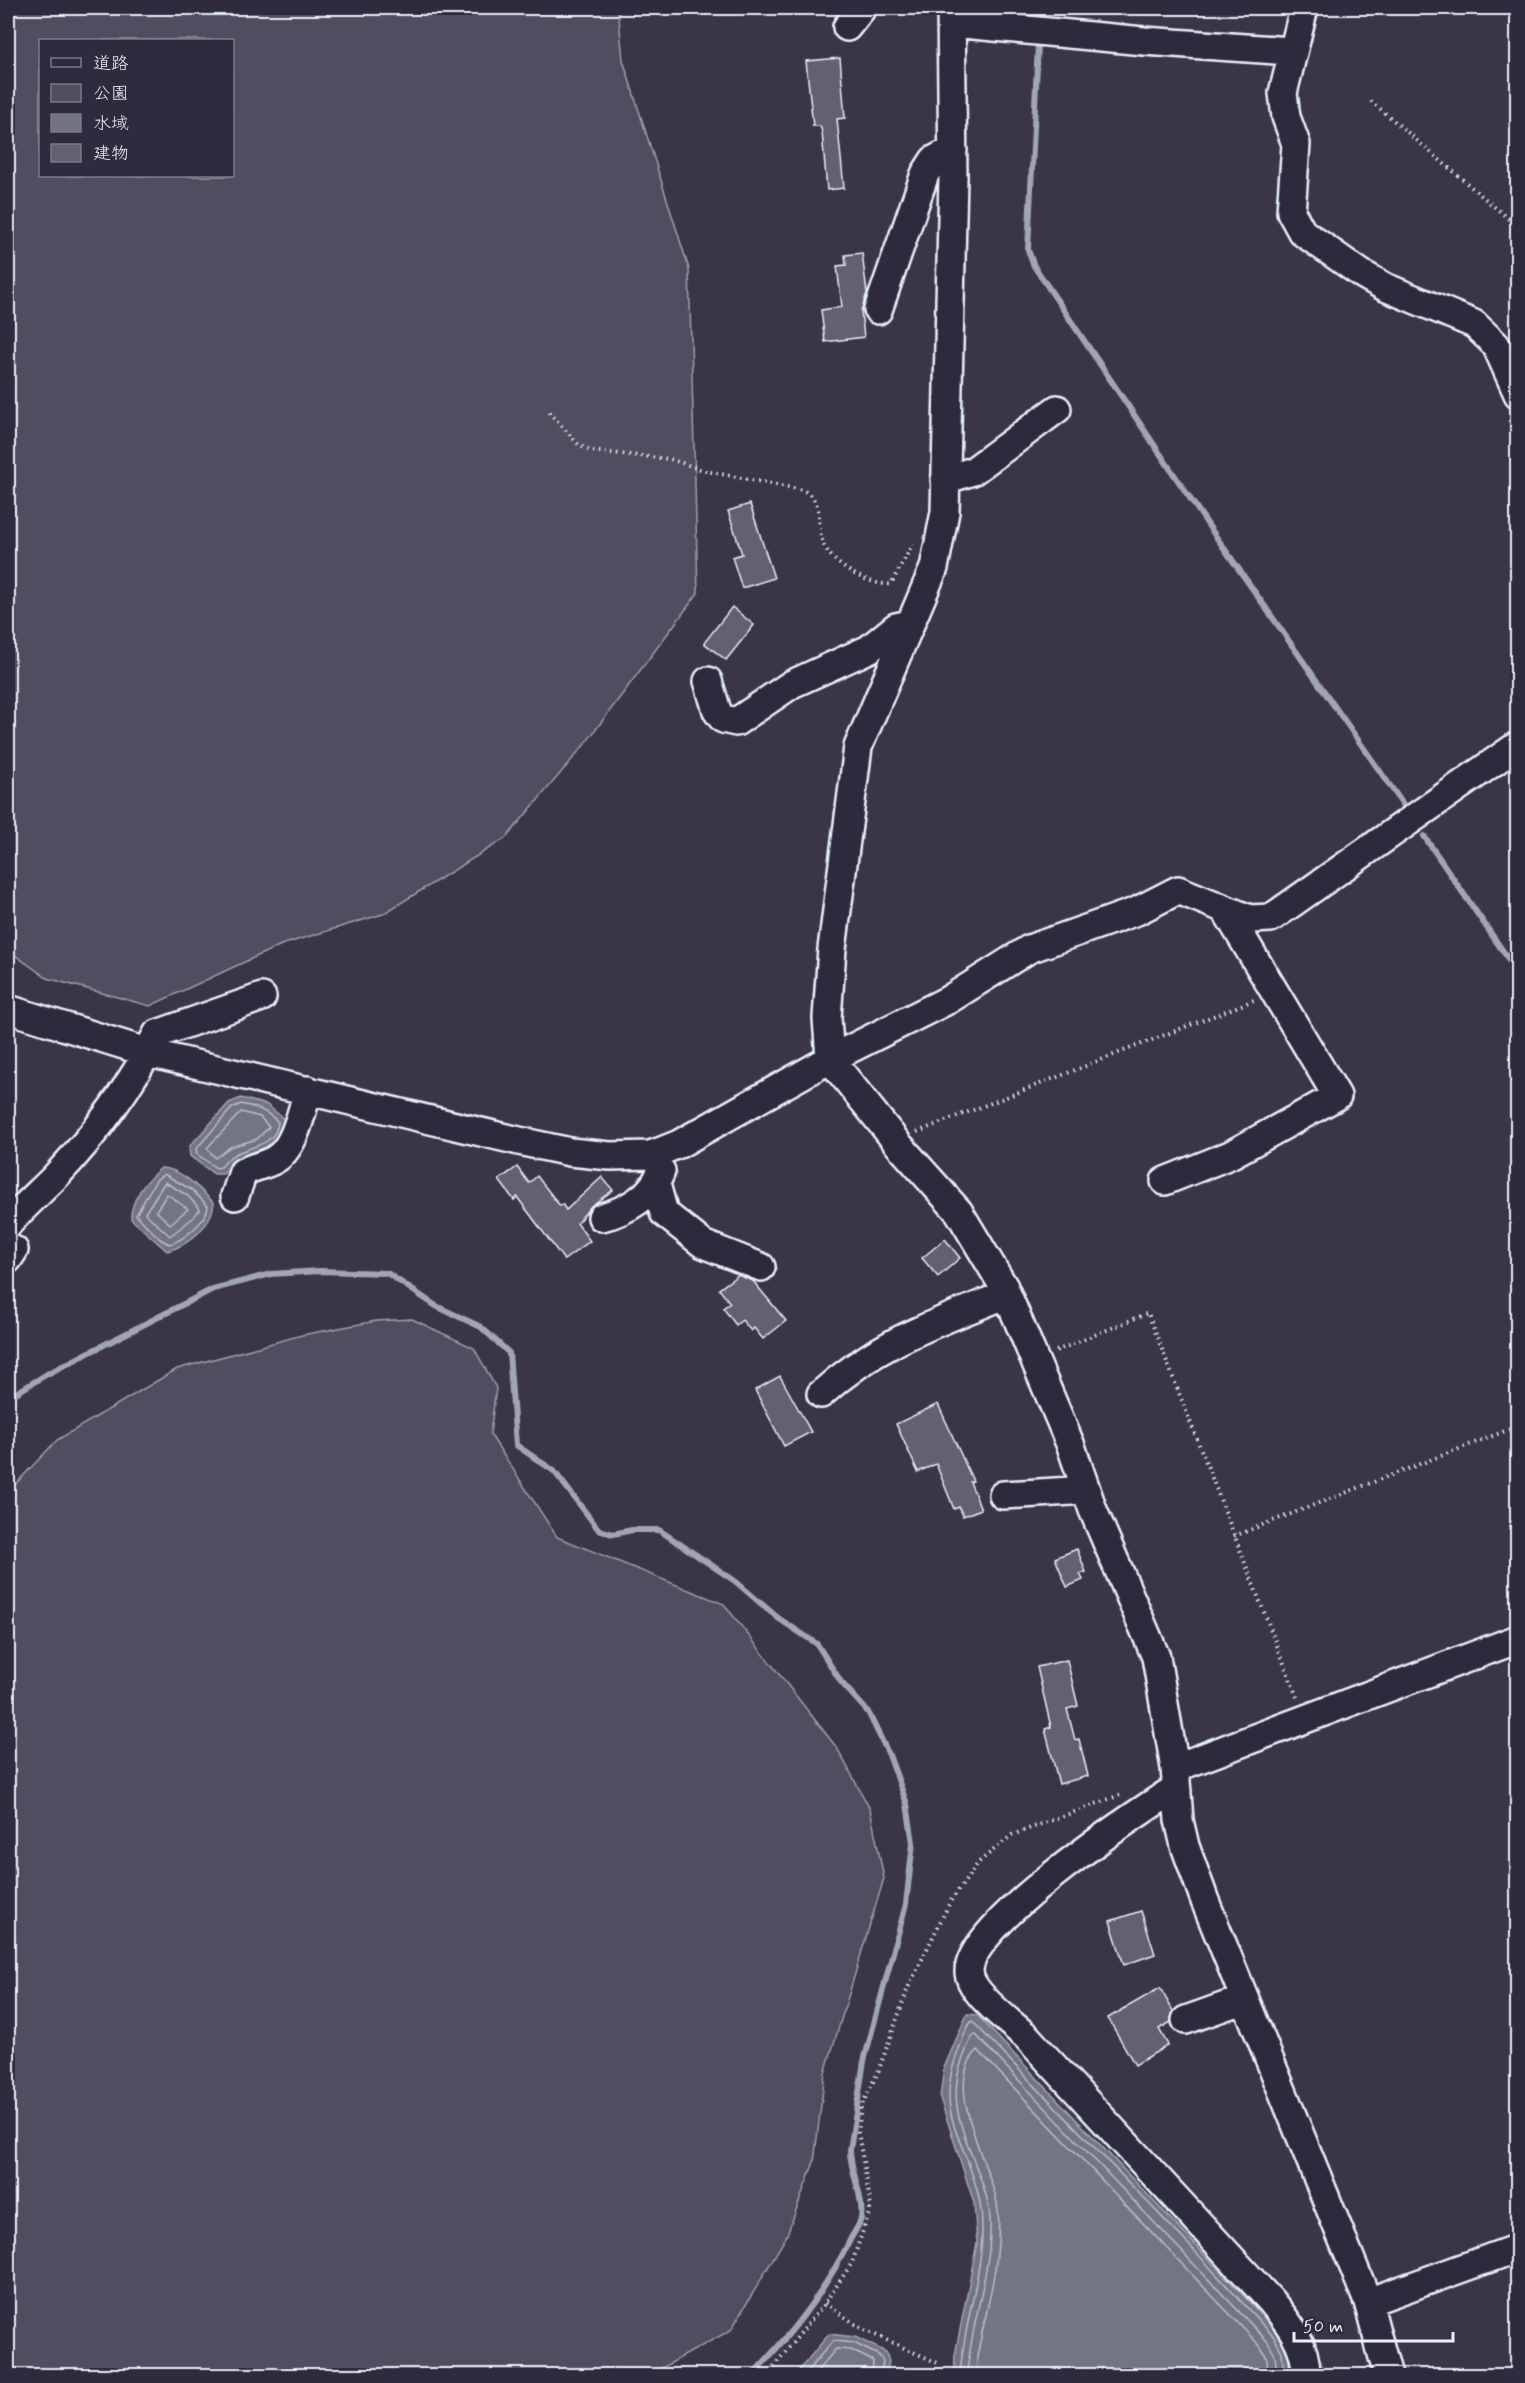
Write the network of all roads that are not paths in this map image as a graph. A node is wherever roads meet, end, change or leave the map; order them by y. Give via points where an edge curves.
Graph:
1 (1304, 8) edge
2 (951, 15) edge
3 (1291, 51) junction
4 (953, 150) junction
5 (878, 310) dead end
6 (1518, 394) edge
7 (1057, 409) dead end
8 (945, 480) junction
9 (910, 624) junction
10 (708, 681) dead end
11 (1518, 745) edge
12 (1225, 909) junction
13 (262, 997) dead end
14 (8, 1009) edge
15 (148, 1052) junction
16 (830, 1059) junction
17 (308, 1090) junction
18 (659, 1152) junction
19 (1165, 1181) dead end
20 (656, 1184) junction
21 (235, 1196) dead end
22 (602, 1217) dead end
23 (8, 1224) edge
24 (761, 1267) dead end
25 (1007, 1294) junction
26 (821, 1394) dead end
27 (1085, 1487) junction
28 (1003, 1495) dead end
29 (1518, 1639) edge
30 (1176, 1780) junction
31 (1245, 1999) junction
32 (1186, 2020) dead end
33 (1518, 2248) edge
34 (1368, 2302) junction
35 (1306, 2376) edge
36 (1388, 2376) edge

1 - 3 street
2 - 3 street via 1053,33
2 - 4 street
3 - 6 street via 1283,93 1286,117 1296,144 1291,212 1302,232 1385,287 1474,324 1496,345
4 - 5 street via 934,160 925,174
4 - 8 street
7 - 8 street via 974,471
8 - 9 street via 945,512 934,568
9 - 10 street via 896,627 869,649 792,684 736,722 723,719 717,711
9 - 16 street via 858,747 832,949 827,1018
11 - 12 street via 1271,918 1250,919
12 - 16 street via 1179,890 1137,911 1029,949 948,1000
12 - 19 street via 1337,1095 1230,1155
13 - 15 street via 157,1034
14 - 15 street
15 - 17 street
15 - 23 street via 82,1145
16 - 18 street
16 - 25 street via 959,1212
17 - 18 street via 570,1152 610,1156
17 - 21 street via 298,1127 285,1149 274,1160 243,1172
18 - 20 street via 662,1172
20 - 22 street via 633,1206
20 - 24 street via 664,1213 703,1244
25 - 26 street via 894,1341 848,1370
25 - 27 street
27 - 28 street
27 - 30 street via 1156,1657
29 - 30 street via 1306,1720
30 - 31 street via 1185,1846
30 - 35 street via 1167,1794 1113,1829 1015,1906 988,1932 969,1972 986,2001 1026,2036 1270,2300 1291,2326 1302,2348
31 - 32 street
31 - 34 street
33 - 34 street
34 - 36 street

